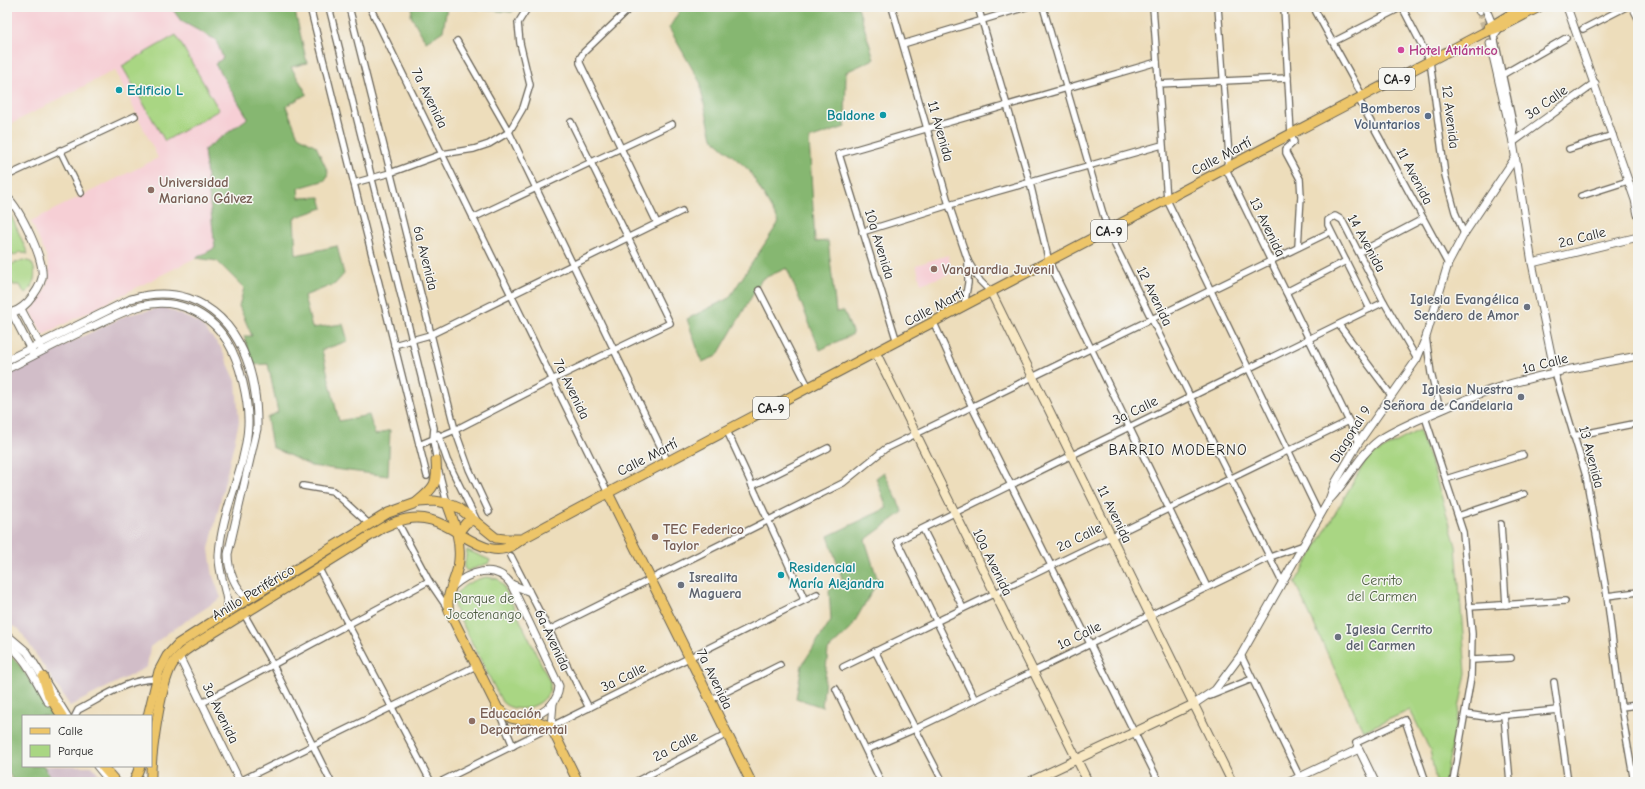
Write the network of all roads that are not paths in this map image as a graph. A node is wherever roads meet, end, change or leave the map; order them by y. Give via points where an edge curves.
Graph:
1 (310, 7) edge
2 (329, 7) edge
3 (349, 7) edge
4 (370, 7) edge
5 (528, 7) edge
6 (631, 7) edge
7 (892, 7) edge
8 (978, 7) edge
9 (1026, 7) edge
10 (1043, 7) edge
11 (1153, 7) edge
12 (1218, 7) edge
13 (1284, 7) edge
14 (1402, 7) edge
15 (1523, 7) edge
16 (1539, 7) edge
17 (1567, 7) edge
18 (1626, 7) edge
19 (1633, 7) edge
20 (1480, 8) edge
21 (1316, 12) dead end
22 (1638, 17) edge
23 (982, 21) junction
24 (1492, 24) junction
25 (1503, 26) junction
26 (1583, 29) dead end
27 (1483, 33) junction
28 (1566, 38) dead end
29 (457, 41) dead end
30 (1333, 42) junction
31 (1490, 43) tunnel mouth
32 (903, 44) junction
33 (1430, 61) junction
34 (1156, 62) junction
35 (1502, 75) junction
36 (1288, 78) junction
37 (1223, 81) junction
38 (1595, 83) junction
39 (1158, 84) junction
40 (1067, 89) junction
41 (1361, 98) junction
42 (1006, 106) junction
43 (135, 116) dead end
44 (571, 122) dead end
45 (672, 124) dead end
46 (927, 130) junction
47 (509, 132) junction
48 (1291, 135) junction
49 (1613, 135) junction
50 (1513, 142) junction
51 (1162, 145) junction
52 (620, 148) junction
53 (1569, 149) dead end
54 (60, 150) junction
55 (442, 154) junction
56 (1515, 158) junction
57 (591, 162) junction
58 (1090, 166) junction
59 (1226, 169) junction
60 (390, 173) junction
61 (8, 176) edge
62 (372, 178) junction
63 (1519, 179) junction
64 (1500, 181) junction
65 (1628, 181) junction
66 (354, 183) junction
67 (1030, 183) junction
68 (536, 188) junction
69 (81, 193) dead end
70 (1580, 196) dead end
71 (7, 197) edge
72 (1167, 200) junction
73 (949, 205) junction
74 (682, 211) dead end
75 (1638, 215) edge
76 (473, 218) junction
77 (1423, 219) junction
78 (657, 223) junction
79 (1108, 231) junction
80 (862, 232) junction
81 (1330, 232) junction
82 (1464, 234) junction
83 (1638, 237) edge
84 (628, 238) junction
85 (1298, 247) junction
86 (1360, 252) junction
87 (968, 261) junction
88 (1270, 261) junction
89 (1346, 261) junction
90 (1049, 262) junction
91 (1532, 263) junction
92 (1448, 264) junction
93 (572, 265) junction
94 (759, 290) dead end
95 (1210, 290) junction
96 (991, 292) junction
97 (1286, 292) junction
98 (511, 295) junction
99 (138, 297) junction
100 (1384, 302) junction
101 (140, 306) junction
102 (964, 307) junction
103 (21, 309) junction
104 (1370, 309) junction
105 (103, 312) junction
106 (10, 313) edge
107 (1152, 319) junction
108 (107, 320) junction
109 (934, 322) junction
110 (1339, 324) junction
111 (74, 326) junction
112 (230, 328) junction
113 (78, 333) junction
114 (223, 334) junction
115 (430, 335) junction
116 (1426, 337) junction
117 (1309, 339) junction
118 (412, 340) junction
119 (898, 342) junction
120 (39, 344) junction
121 (394, 345) junction
122 (30, 348) junction
123 (1092, 348) junction
124 (42, 351) junction
125 (614, 351) junction
126 (876, 353) junction
127 (34, 356) junction
128 (1638, 356) edge
129 (1417, 359) junction
130 (7, 360) edge
131 (7, 369) edge
132 (1248, 369) junction
133 (1555, 373) junction
134 (1033, 377) junction
135 (552, 380) junction
136 (809, 388) junction
137 (1391, 395) junction
138 (1191, 397) junction
139 (972, 407) junction
140 (1440, 410) junction
141 (1425, 417) junction
142 (1349, 421) junction
143 (1638, 423) edge
144 (248, 427) junction
145 (1130, 427) junction
146 (434, 428) junction
147 (257, 429) junction
148 (455, 430) junction
149 (727, 431) junction
150 (916, 434) junction
151 (1573, 436) junction
152 (440, 437) junction
153 (433, 440) junction
154 (1359, 442) junction
155 (419, 445) junction
156 (828, 448) dead end
157 (1288, 451) junction
158 (1523, 455) dead end
159 (1072, 456) junction
160 (436, 460) junction
161 (668, 462) junction
162 (437, 470) junction
163 (1231, 478) junction
164 (1446, 479) junction
165 (1011, 485) junction
166 (303, 486) dead end
167 (752, 486) junction
168 (608, 493) junction
169 (1524, 494) dead end
170 (1329, 500) junction
171 (414, 503) junction
172 (447, 503) junction
173 (1169, 508) junction
174 (489, 512) dead end
175 (954, 513) junction
176 (1320, 516) junction
177 (1458, 516) junction
178 (397, 521) junction
179 (767, 521) junction
180 (477, 523) junction
181 (369, 524) junction
182 (1501, 524) dead end
183 (923, 529) junction
184 (463, 536) junction
185 (1112, 536) junction
186 (522, 539) junction
187 (1304, 545) junction
188 (510, 556) dead end
189 (1270, 557) junction
190 (1051, 565) junction
191 (319, 569) junction
192 (650, 579) junction
193 (429, 581) junction
194 (1282, 582) junction
195 (511, 584) junction
196 (452, 587) junction
197 (1207, 587) junction
198 (528, 591) junction
199 (1638, 592) edge
200 (994, 593) junction
201 (816, 594) dead end
202 (1607, 596) junction
203 (248, 599) junction
204 (803, 600) junction
205 (1565, 601) dead end
206 (1506, 605) junction
207 (1469, 607) junction
208 (963, 608) junction
209 (228, 611) junction
210 (449, 611) junction
211 (244, 614) junction
212 (1150, 614) junction
213 (936, 622) junction
214 (348, 625) junction
215 (549, 630) junction
216 (7, 635) edge
217 (7, 644) edge
218 (1090, 644) junction
219 (876, 651) junction
220 (1241, 655) junction
221 (179, 656) junction
222 (689, 658) junction
223 (1511, 658) dead end
224 (1472, 660) junction
225 (273, 665) junction
226 (780, 665) dead end
227 (476, 666) junction
228 (843, 667) dead end
229 (1033, 672) junction
230 (43, 677) junction
231 (156, 679) junction
232 (1252, 679) junction
233 (1554, 682) dead end
234 (836, 689) dead end
235 (1206, 697) junction
236 (710, 700) junction
237 (975, 700) junction
238 (202, 703) junction
239 (552, 703) junction
240 (1194, 704) junction
241 (1638, 705) edge
242 (496, 706) junction
243 (1621, 706) junction
244 (392, 707) junction
245 (589, 708) junction
246 (1558, 710) junction
247 (1466, 714) junction
248 (56, 715) edge
249 (61, 715) edge
250 (66, 715) edge
251 (76, 715) edge
252 (148, 715) edge
253 (1504, 715) junction
254 (530, 718) junction
255 (551, 727) junction
256 (915, 729) junction
257 (1134, 732) junction
258 (727, 734) junction
259 (313, 746) junction
260 (513, 746) junction
261 (1357, 746) junction
262 (866, 750) junction
263 (1078, 760) junction
264 (98, 767) edge
265 (103, 767) edge
266 (141, 767) edge
267 (141, 767) edge
268 (1301, 779) edge
269 (110, 782) edge
270 (116, 782) edge
271 (134, 782) edge
272 (140, 782) edge
273 (151, 782) edge
274 (240, 782) edge
275 (331, 782) edge
276 (431, 782) edge
277 (440, 782) edge
278 (578, 782) edge
279 (635, 782) edge
280 (751, 782) edge
281 (881, 782) edge
282 (944, 782) edge
283 (1029, 782) edge
284 (1088, 782) edge
285 (1159, 782) edge
286 (1232, 782) edge
287 (1289, 782) edge
288 (1375, 782) edge
289 (1426, 782) edge
290 (1453, 782) edge
291 (1510, 782) edge
292 (1568, 782) edge
293 (1634, 782) edge

1 - 66 street
2 - 62 street
3 - 60 street, 6a Avenida
4 - 55 street, 7a Avenida
5 - 47 street via 518,22 520,43 530,84 523,108
6 - 52 street via 580,58 589,86
7 - 32 street, 11 Avenida
8 - 23 street
9 - 23 street
10 - 40 street, 12 Avenida
11 - 34 street
12 - 37 street
13 - 36 street
14 - 30 street
14 - 33 street, 12 Avenida
15 - 24 main road, CA-9
16 - 25 main road, CA-9
17 - 38 street
18 - 26 street
19 - 22 street
20 - 24 street
21 - 30 street, 11 Avenida
23 - 32 street
23 - 42 street
24 - 27 main road, CA-9
25 - 27 main road, CA-9
25 - 35 street, 13 Avenida via 1494,36
27 - 33 main road, CA-9
28 - 35 street
29 - 47 street
30 - 41 street, 11 Avenida
31 - 50 street, 13 Avenida
32 - 46 street, 11 Avenida
33 - 41 main road, CA-9
33 - 82 street, 12 Avenida via 1445,175
34 - 39 street
34 - 40 street
35 - 50 street, 13 Avenida via 1514,128
36 - 37 street
36 - 48 street
37 - 39 street
37 - 59 street via 1229,156
38 - 49 street
38 - 50 street, 3a Calle
39 - 51 street
40 - 42 street
40 - 58 street, 12 Avenida
41 - 48 main road, Calle Martí / CA-9
41 - 77 street, 11 Avenida
42 - 46 street
42 - 67 street
43 - 54 street
44 - 57 street
45 - 52 street
46 - 73 street, 11 Avenida
46 - 80 street, 10a Avenida via 839,154
47 - 55 street via 489,144 474,149
47 - 68 street
48 - 59 main road, Calle Martí / CA-9
48 - 85 street via 1294,142 1286,149 1286,153 1300,179
49 - 53 street
49 - 65 street
50 - 56 street, 13 Avenida
51 - 58 street
51 - 72 street
52 - 57 street
52 - 78 street
54 - 61 street
54 - 69 street
55 - 60 street
55 - 76 street, 7a Avenida
56 - 63 street, 13 Avenida
56 - 64 street, Diagonal 9
57 - 68 street
57 - 84 street
58 - 67 street
58 - 79 street, 12 Avenida
59 - 72 main road, Calle Martí / CA-9
59 - 88 street, 13 Avenida
60 - 62 street
60 - 115 street, 6a Avenida
62 - 66 street
62 - 118 street
63 - 64 street via 1509,175
63 - 91 street, 13 Avenida
64 - 82 street, Diagonal 9
65 - 70 street
65 - 75 street
66 - 121 street
67 - 73 street
67 - 90 street
68 - 76 street
68 - 93 street
71 - 103 street via 16,207 37,254 41,270 40,284
72 - 79 main road, Calle Martí / CA-9
72 - 95 street
73 - 80 street
73 - 87 street, 11 Avenida
74 - 78 street
76 - 98 street, 7a Avenida
77 - 86 street
77 - 92 street, 11 Avenida
78 - 84 street
79 - 90 main road, Calle Martí / CA-9
79 - 107 street, 12 Avenida
80 - 119 street, 10a Avenida
81 - 85 street
81 - 86 street, 14 Avenida via 1327,222 1335,216 1339,217
81 - 89 street, 14 Avenida
82 - 92 street, Diagonal 9
83 - 91 street, 2a Calle
84 - 93 street
84 - 125 street via 670,323
85 - 88 street
86 - 100 street, 14 Avenida
87 - 96 street, 11 Avenida via 980,281
87 - 102 street, 11 Avenida
88 - 95 street
88 - 97 street, 13 Avenida
89 - 97 street
89 - 104 street, 14 Avenida
90 - 96 main road, Calle Martí / CA-9
90 - 123 street
91 - 133 street, 13 Avenida
92 - 116 street, Diagonal 9
93 - 98 street
93 - 125 street
94 - 136 street
95 - 107 street
95 - 132 street
96 - 102 main road, Calle Martí / CA-9
96 - 134 main road, 11 Avenida
97 - 117 street, 13 Avenida
98 - 115 street
98 - 135 street, 7a Avenida
99 - 101 street
99 - 105 street
99 - 112 street via 168,294 184,297 207,307
100 - 104 street, 3a Calle
100 - 129 street, 14 Avenida
101 - 108 street
101 - 114 street via 159,303 190,309 216,325
102 - 109 main road, Calle Martí / CA-9
103 - 106 street
103 - 120 street
104 - 110 street, 3a Calle
105 - 108 street
105 - 111 street
106 - 122 street
107 - 123 street
107 - 138 street, 12 Avenida
108 - 113 street
109 - 119 main road, Calle Martí / CA-9
109 - 139 street
110 - 117 street, 3a Calle
110 - 137 street
111 - 113 street
111 - 120 street
112 - 114 street
112 - 147 street via 245,355 250,372 256,398
113 - 124 street
114 - 144 street via 236,358 240,372 248,411
115 - 118 street
115 - 148 street, 6a Avenida
116 - 129 street, Diagonal 9
116 - 140 street
117 - 132 street, 3a Calle
117 - 142 street, 13 Avenida
118 - 121 street
118 - 146 street
119 - 126 main road, Calle Martí / CA-9
120 - 122 street
120 - 124 street
121 - 155 street
122 - 127 street
122 - 130 street
123 - 134 street
123 - 145 street
124 - 127 street
125 - 135 street
125 - 161 street
126 - 136 main road, Calle Martí / CA-9
126 - 150 main road, 10a Avenida
127 - 131 street
128 - 133 street, 1a Calle
129 - 137 street, Diagonal 9
132 - 138 street, 3a Calle
132 - 157 street
133 - 140 street, 1a Calle via 1493,389
133 - 151 street, 13 Avenida
134 - 139 street
134 - 159 main road, 11 Avenida
135 - 148 street
135 - 168 street, 7a Avenida
136 - 149 main road, Calle Martí / CA-9
137 - 154 street, Diagonal 9
138 - 145 street, 3a Calle
138 - 163 street, 12 Avenida
139 - 150 street
139 - 165 street
140 - 141 street, 1a Calle
141 - 164 street
141 - 170 street, 1a Calle via 1379,441 1367,452
142 - 154 street, 13 Avenida
142 - 157 street, 2a Calle
143 - 151 street
144 - 147 street
144 - 209 street via 218,554 228,597
145 - 159 street, 3a Calle
145 - 173 street
146 - 152 street
146 - 153 street
147 - 203 street via 228,554 236,586
148 - 152 street
148 - 174 street, 6a Avenida
149 - 161 main road, Calle Martí / CA-9
149 - 167 street
150 - 175 main road, 10a Avenida
150 - 179 street via 877,454 843,483
151 - 202 street, 13 Avenida via 1586,476
152 - 153 street
152 - 180 street via 447,460
153 - 155 street
153 - 160 street
154 - 170 street, Diagonal 9 via 1335,483
155 - 162 street via 427,475
156 - 167 street
157 - 163 street, 2a Calle
157 - 176 street
158 - 164 street
159 - 165 street, 3a Calle
159 - 185 main road, 11 Avenida
160 - 162 main road
160 - 172 street
161 - 168 main road, Calle Martí / CA-9
162 - 171 main road via 435,485
163 - 173 street, 2a Calle
163 - 189 street, 12 Avenida
164 - 177 street
165 - 175 street, 3a Calle
165 - 190 street
166 - 181 street via 333,491
167 - 179 street
168 - 186 main road, Calle Martí / CA-9
168 - 192 main road, 7a Avenida
169 - 177 street
170 - 176 street, Diagonal 9
171 - 172 main road, Anillo Periférico
171 - 181 main road, Anillo Periférico
172 - 180 main road, Anillo Periférico via 459,508
172 - 184 main road
173 - 185 street, 2a Calle
173 - 197 street
175 - 183 street, 3a Calle
175 - 200 main road, 10a Avenida
176 - 187 street, Diagonal 9
177 - 207 street via 1463,532
178 - 184 main road, Anillo Periférico via 426,519 440,523
178 - 191 main road, Anillo Periférico
178 - 193 street
179 - 192 street
179 - 204 street
180 - 184 main road via 466,523
180 - 184 main road via 480,534 478,537
180 - 186 main road, Calle Martí / CA-9 via 496,538
181 - 203 main road, Anillo Periférico
182 - 206 street
183 - 208 street
183 - 213 street, 3a Calle via 897,542
184 - 186 main road, Calle Martí / CA-9 via 500,550 514,546
184 - 196 main road
185 - 190 street, 2a Calle
185 - 212 main road, 11 Avenida
187 - 189 street, 1a Calle
187 - 194 street, Diagonal 9
188 - 198 street
189 - 194 street, 12 Avenida
189 - 197 street, 1a Calle
190 - 200 street, 2a Calle
190 - 218 street
191 - 211 main road, Anillo Periférico
191 - 214 street
192 - 215 street
192 - 222 main road, 7a Avenida
193 - 210 street
193 - 214 street
194 - 220 street, Diagonal 9
195 - 196 street, 6a Avenida via 502,574 488,571 471,575
195 - 198 street
195 - 239 street, 6a Avenida via 557,680 559,689
196 - 210 main road via 447,600
197 - 212 street, 1a Calle
198 - 215 street
199 - 202 street
200 - 208 street, 2a Calle
200 - 229 main road, 10a Avenida
201 - 204 street, 3a Calle
202 - 243 street, 13 Avenida
203 - 209 main road, Anillo Periférico
204 - 222 street, 3a Calle
205 - 206 street
206 - 207 street
207 - 224 street
208 - 213 street, 2a Calle
209 - 231 main road, Anillo Periférico via 178,644 167,656
210 - 227 main road
211 - 221 main road, Anillo Periférico
211 - 225 street
212 - 218 street, 1a Calle
212 - 240 main road, 11 Avenida
213 - 219 street, 2a Calle
213 - 237 street
214 - 225 street
214 - 244 street
215 - 245 street
216 - 230 street via 27,652
217 - 248 street via 15,650 33,674
218 - 229 street, 1a Calle
218 - 257 street
219 - 228 street, 2a Calle
219 - 256 street
220 - 232 street
220 - 235 street, Diagonal 9 via 1222,682
221 - 238 street, 3a Avenida
221 - 273 main road, Anillo Periférico via 172,665 164,686
222 - 236 main road, 7a Avenida
222 - 245 street, 3a Calle
223 - 224 street
224 - 247 street
225 - 238 street
225 - 259 street
226 - 236 street
227 - 242 main road
227 - 244 street
229 - 237 street, 1a Calle
229 - 263 main road, 10a Avenida
230 - 249 main road via 49,696
230 - 250 street
231 - 251 street via 144,678 133,682 78,710
231 - 252 main road, Anillo Periférico
232 - 235 street
232 - 268 street
233 - 246 street
234 - 262 street
235 - 240 street
236 - 258 main road, 7a Avenida
237 - 256 street, 1a Calle
238 - 274 street, 3a Avenida
239 - 254 street
239 - 255 street, 6a Avenida
240 - 257 main road
240 - 286 main road, 11 Avenida
241 - 243 street
242 - 254 main road via 511,718
242 - 260 street
243 - 293 street, 13 Avenida
244 - 259 street
244 - 276 street
245 - 255 street, 3a Calle
246 - 253 street
246 - 292 street
247 - 253 street via 1486,717
247 - 290 street
253 - 291 street
254 - 255 main road
255 - 260 street, 3a Calle
255 - 278 main road
256 - 262 street, 1a Calle
256 - 282 street
257 - 263 main road
257 - 285 street
258 - 279 street, 2a Calle
258 - 280 main road, 7a Avenida
259 - 274 street
259 - 275 street
260 - 277 street, 3a Calle
261 - 268 street
261 - 288 street
261 - 289 street via 1405,720
262 - 281 street
263 - 283 main road
263 - 284 main road, 10a Avenida
264 - 269 street
265 - 270 main road
266 - 271 main road
267 - 272 main road
268 - 287 street

